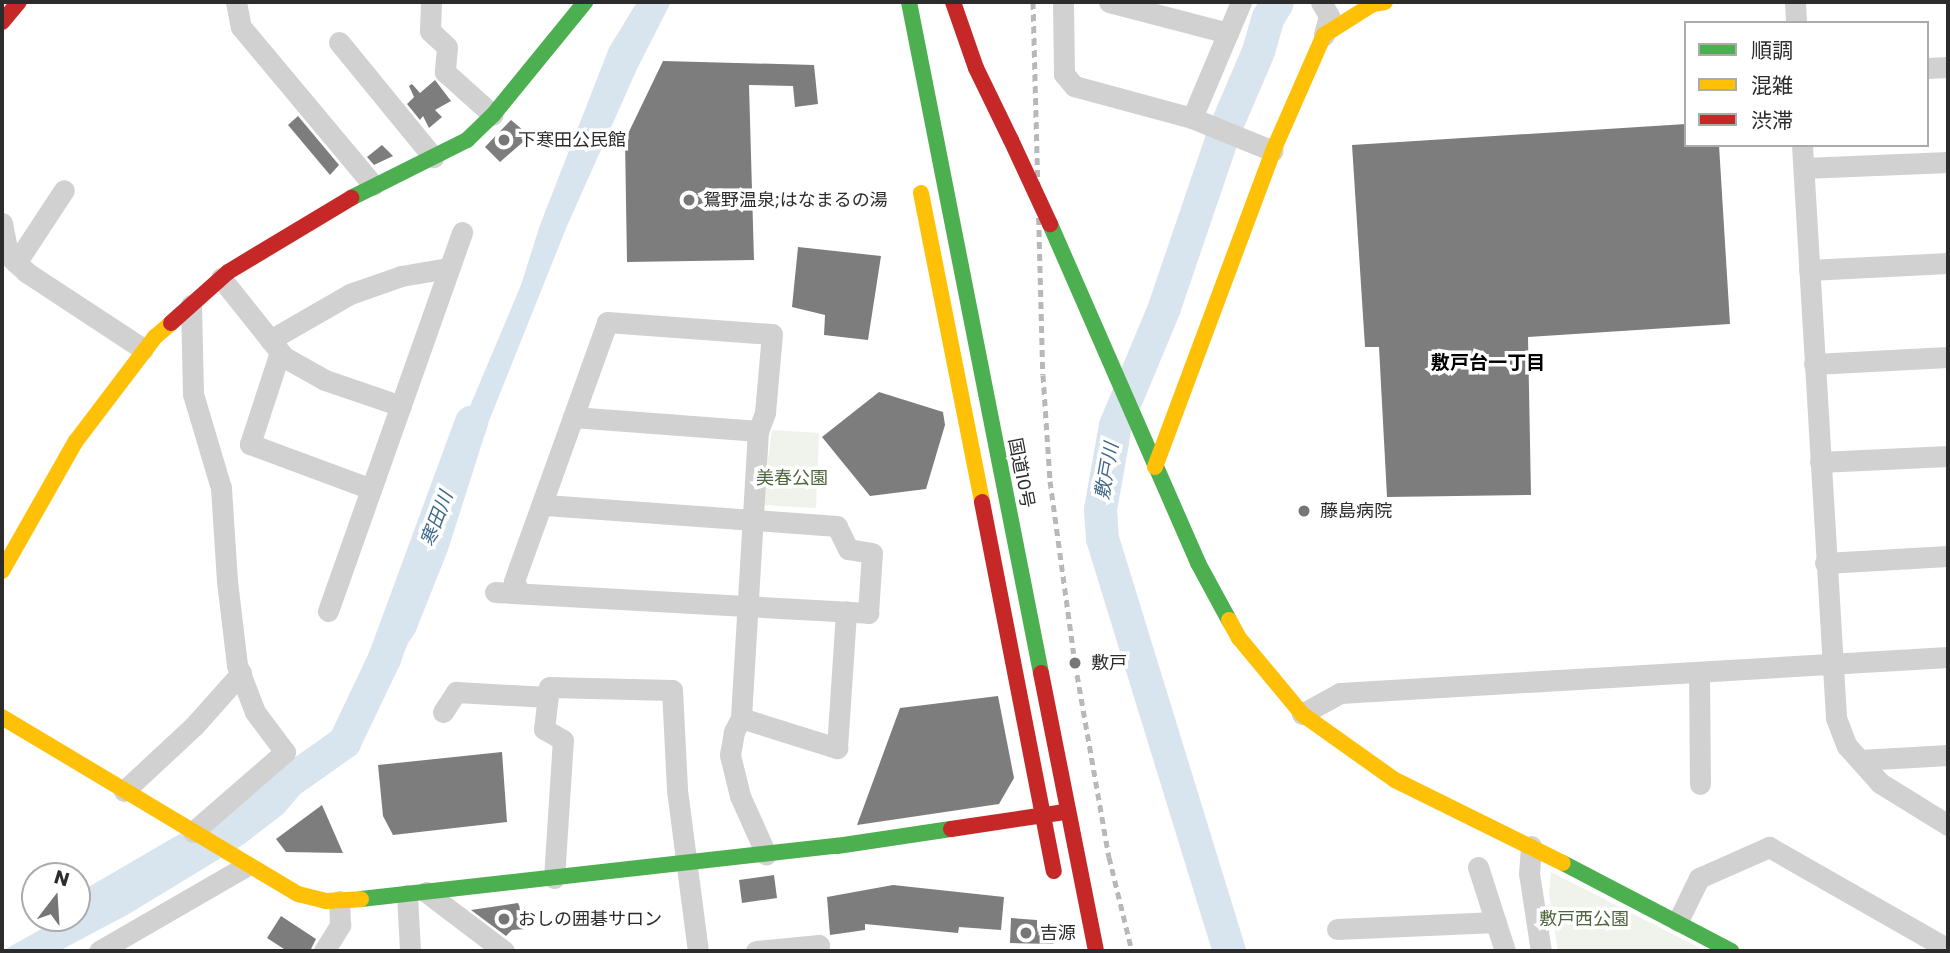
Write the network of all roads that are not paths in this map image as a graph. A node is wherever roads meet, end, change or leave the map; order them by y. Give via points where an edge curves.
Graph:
1 (19, 2) edge
2 (236, 2) edge
3 (431, 2) edge
4 (585, 2) edge
5 (909, 2) edge
6 (953, 2) edge
7 (1063, 2) edge
8 (1109, 2) edge
9 (1241, 2) edge
10 (1321, 2) edge
11 (1794, 2) edge
12 (1378, 3) edge
13 (1796, 21) edge
14 (2, 22) edge
15 (1228, 33) junction
16 (1324, 35) junction
17 (339, 42) dead end
18 (1948, 67) edge
19 (1929, 68) edge
20 (493, 115) junction
21 (1201, 121) junction
22 (1802, 147) edge
23 (1265, 148) junction
24 (433, 157) junction
25 (1948, 162) edge
26 (1804, 168) junction
27 (917, 175) dead end
28 (373, 186) junction
29 (64, 190) dead end
30 (2, 223) edge
31 (462, 232) dead end
32 (16, 262) junction
33 (1948, 263) edge
34 (449, 268) junction
35 (1809, 270) junction
36 (221, 278) junction
37 (191, 305) junction
38 (275, 346) junction
39 (143, 349) junction
40 (1948, 357) edge
41 (1814, 364) junction
42 (401, 406) junction
43 (573, 417) junction
44 (758, 431) junction
45 (1948, 456) edge
46 (1820, 462) junction
47 (1155, 467) junction
48 (371, 489) junction
49 (542, 505) junction
50 (752, 520) junction
51 (1948, 556) edge
52 (1825, 563) junction
53 (2, 570) edge
54 (495, 592) dead end
55 (520, 593) junction
56 (747, 606) junction
57 (328, 611) dead end
58 (846, 611) junction
59 (1948, 657) edge
60 (1831, 664) junction
61 (1699, 672) junction
62 (241, 673) junction
63 (547, 697) junction
64 (443, 712) dead end
65 (1302, 714) junction
66 (2, 717) edge
67 (741, 718) junction
68 (1948, 755) edge
69 (1860, 761) junction
70 (1700, 785) dead end
71 (124, 791) junction
72 (1068, 811) junction
73 (1043, 816) junction
74 (1948, 825) edge
75 (193, 832) junction
76 (1531, 846) junction
77 (766, 854) junction
78 (242, 863) junction
79 (687, 863) junction
80 (1478, 867) dead end
81 (554, 878) junction
82 (1056, 883) dead end
83 (417, 894) junction
84 (339, 901) junction
85 (1678, 921) junction
86 (1496, 922) junction
87 (1337, 929) dead end
88 (1948, 949) edge
89 (99, 951) edge
90 (324, 951) edge
91 (410, 951) edge
92 (504, 951) edge
93 (698, 951) edge
94 (756, 951) edge
95 (818, 951) edge
96 (1096, 951) edge
97 (1505, 951) edge
98 (1541, 951) edge
99 (1731, 951) edge

1 - 14 main road
2 - 28 street via 241,27
3 - 20 street via 430,31 447,47 445,72
4 - 20 main road
5 - 72 main road, 国道10号
6 - 47 main road, bridge via 976,68 1050,224
7 - 21 street via 1064,74 1074,86
8 - 15 street
9 - 15 street
10 - 16 street via 1329,16
11 - 13 street
12 - 16 main road
15 - 21 street
16 - 23 main road
17 - 24 street
18 - 19 street
20 - 24 main road via 467,140
21 - 23 street
22 - 26 street
23 - 47 main road
24 - 28 main road
25 - 26 street
26 - 35 street
27 - 73 main road
28 - 36 main road
29 - 32 street
30 - 32 street via 8,255
31 - 34 street
32 - 39 street
33 - 35 street
34 - 38 street via 401,276 350,294
34 - 42 street
35 - 41 street
36 - 37 main road
36 - 38 street
37 - 39 main road
37 - 62 street via 193,394 221,488 227,581
38 - 42 street via 325,380
38 - 48 street via 250,444
39 - 53 main road via 76,441
40 - 41 street
41 - 46 street
42 - 48 street
43 - 44 street
43 - 44 street via 607,322 772,334 765,413
43 - 49 street
44 - 50 street
45 - 46 street
46 - 52 street
47 - 65 main road via 1198,563 1239,638
48 - 57 street
49 - 50 street
49 - 55 street via 514,581
50 - 56 street
50 - 58 street via 837,526 848,549 873,553 868,613
51 - 52 street
52 - 60 street
54 - 55 street
55 - 56 street
56 - 58 street
56 - 67 street
58 - 67 street via 837,748
59 - 60 street
60 - 61 street
60 - 69 street via 1836,718 1847,747
61 - 65 street via 1340,693
61 - 70 street
62 - 71 street via 194,726
62 - 75 street via 255,712 285,752
63 - 64 street via 456,692
63 - 79 street via 549,687 672,690 677,790
63 - 81 street via 544,729 563,740
65 - 76 main road via 1395,780
66 - 71 main road
67 - 77 street via 731,744 731,768
68 - 69 street
69 - 74 street via 1880,783
71 - 75 main road
72 - 73 main road
72 - 96 main road, 国道10号
73 - 77 main road
73 - 82 main road
75 - 78 main road
76 - 85 main road
76 - 98 street via 1530,873
77 - 79 main road
78 - 84 main road via 298,894
78 - 89 street
79 - 81 main road
79 - 93 street
80 - 86 street
81 - 83 main road
83 - 84 main road
83 - 91 street
83 - 92 street
84 - 90 street via 340,925
85 - 88 street via 1699,878 1769,847
85 - 99 main road
86 - 87 street
86 - 97 street
94 - 95 street via 819,945

